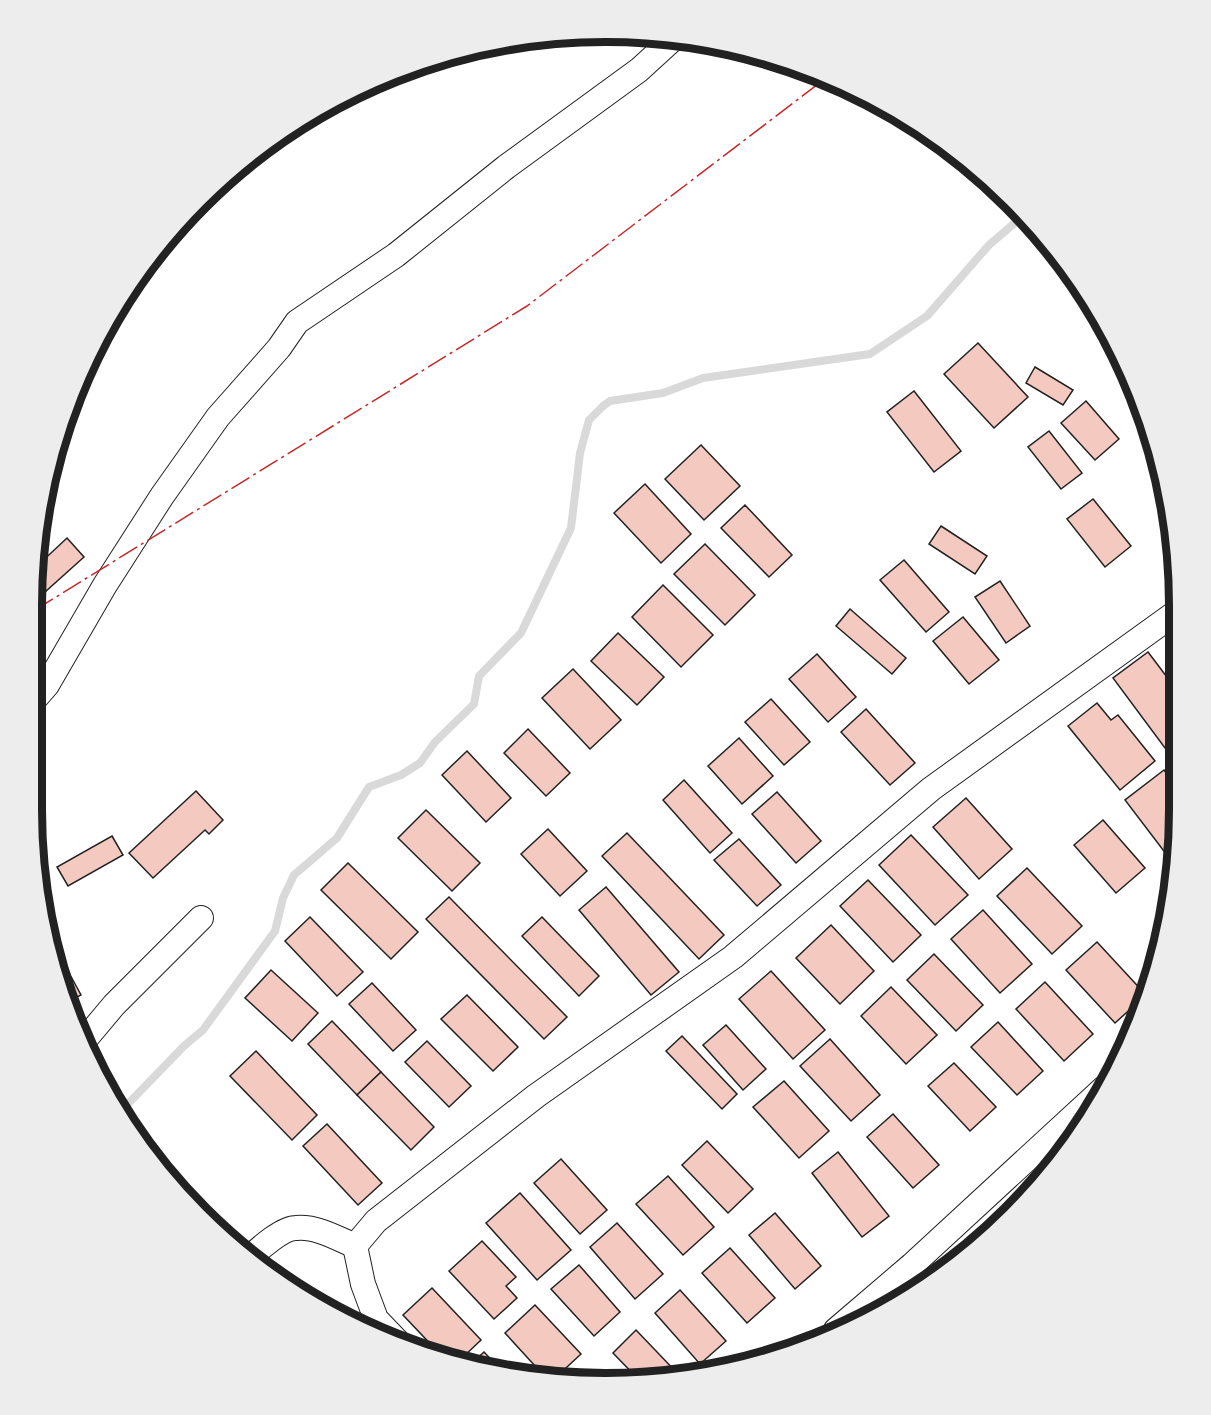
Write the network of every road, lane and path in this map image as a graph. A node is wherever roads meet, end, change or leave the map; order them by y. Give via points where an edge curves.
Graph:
1 (666, 46) edge
2 (1169, 617) edge
3 (42, 691) edge
4 (201, 918) dead end
5 (89, 1035) edge
6 (1085, 1105) edge
7 (355, 1246) junction
8 (256, 1252) edge
9 (851, 1317) edge
10 (369, 1321) edge

1 - 3 street via 396,255 297,322 218,417 162,496
2 - 7 street via 931,789 733,957 536,1096 376,1221
4 - 5 street
6 - 9 street
7 - 8 street via 321,1232 294,1227
7 - 10 street

